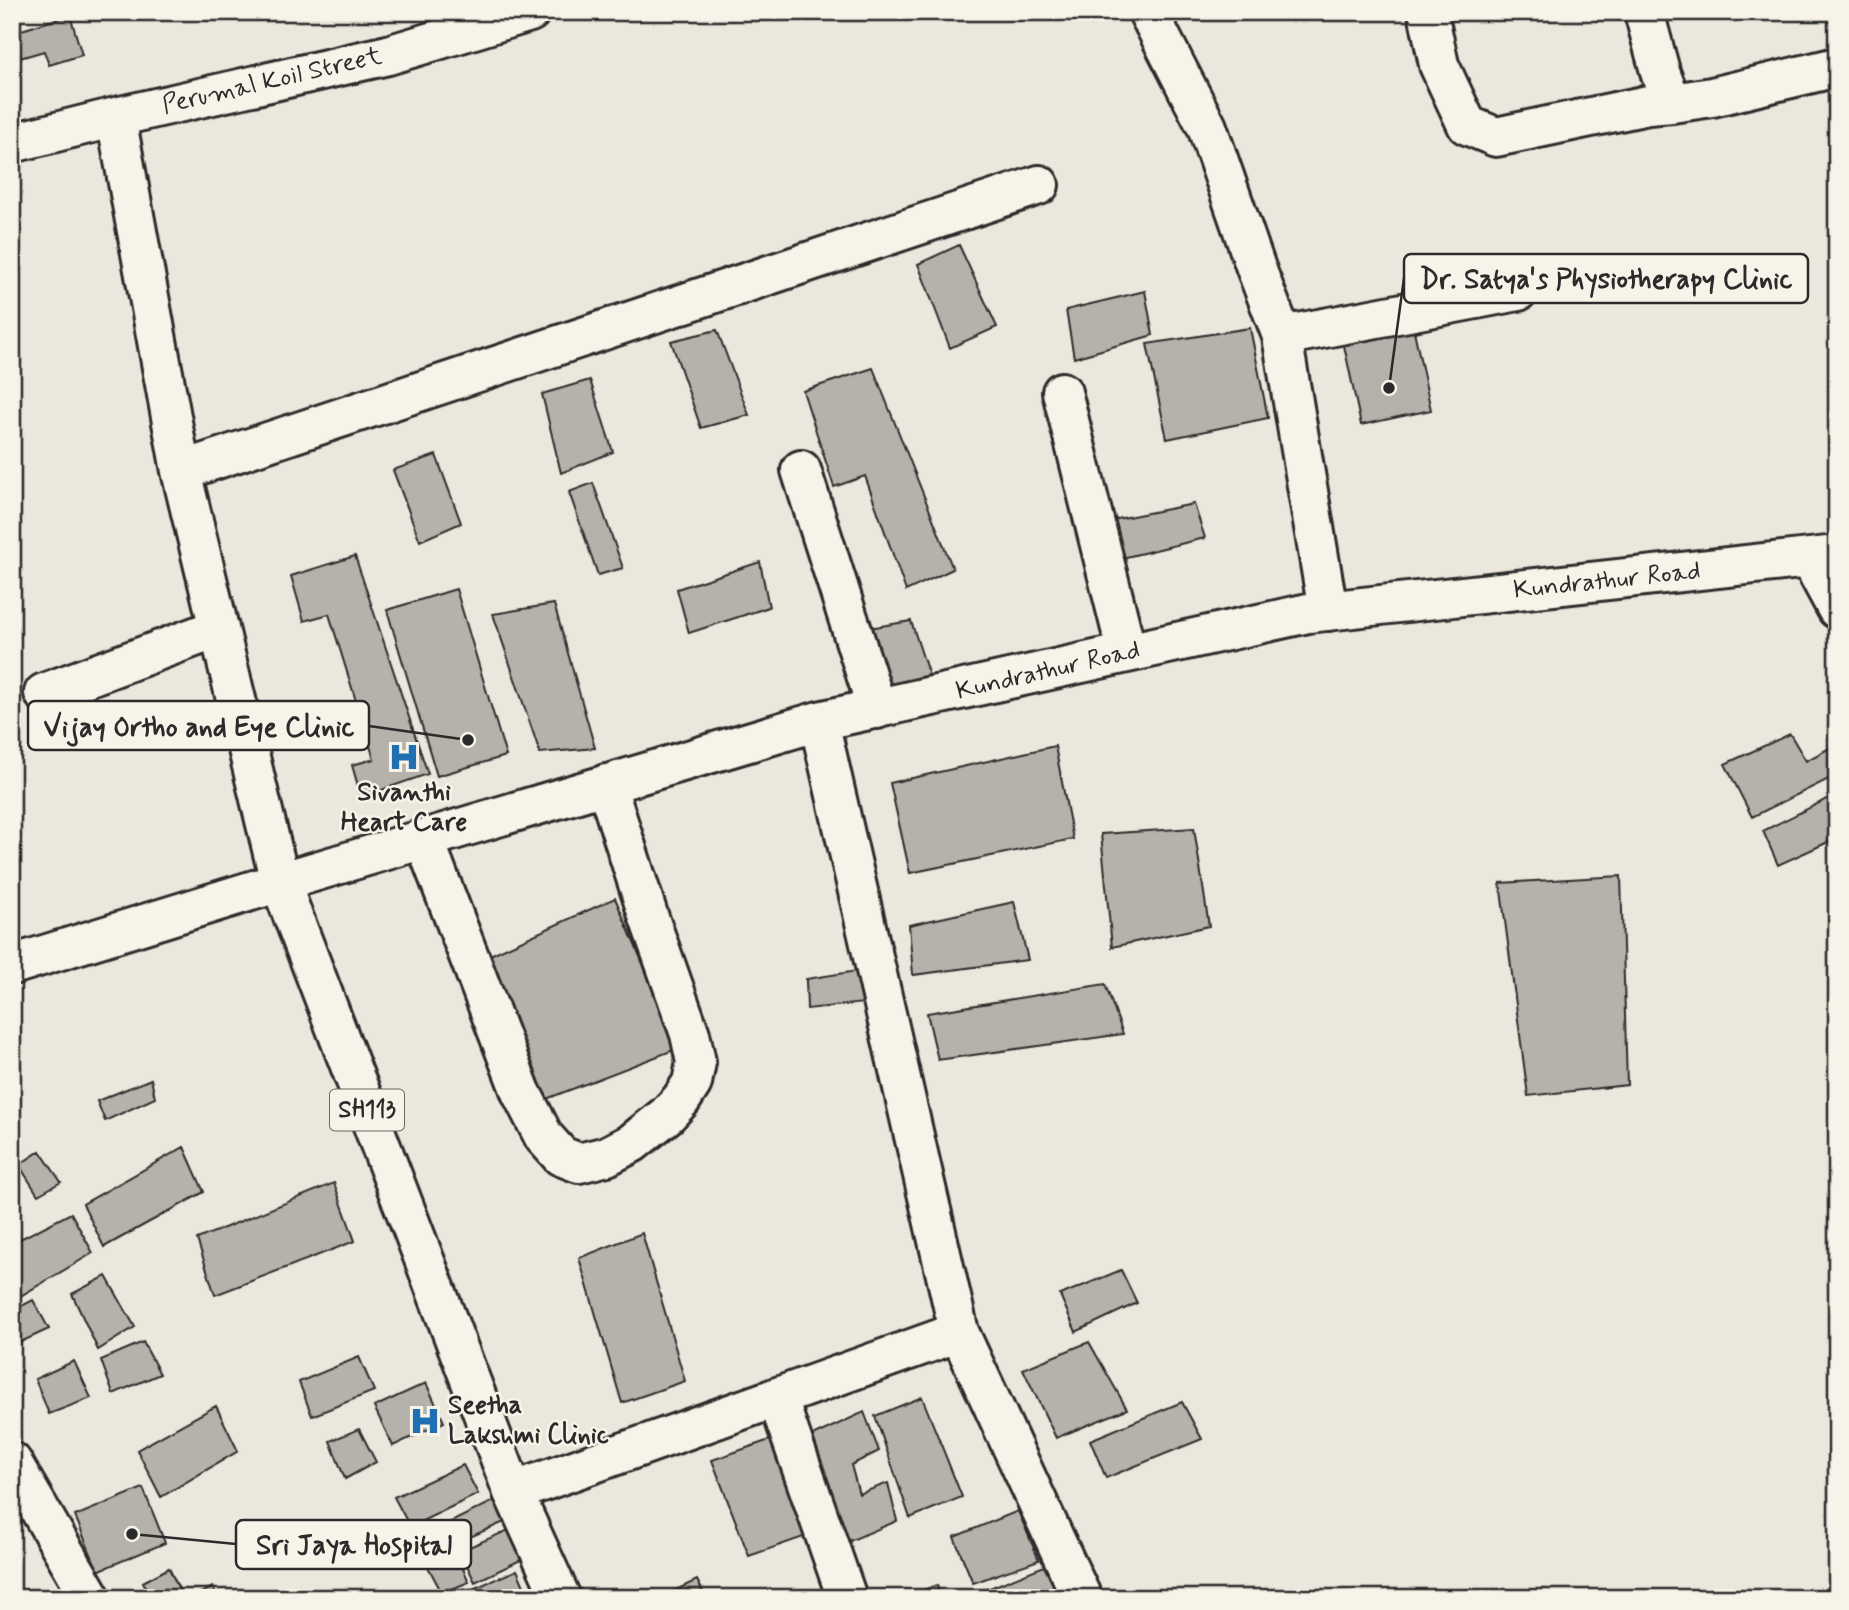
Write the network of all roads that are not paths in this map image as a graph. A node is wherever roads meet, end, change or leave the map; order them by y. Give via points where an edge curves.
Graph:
1 (530, 12) edge
2 (1148, 12) edge
3 (1427, 12) edge
4 (1644, 12) edge
5 (1837, 67) edge
6 (1672, 103) junction
7 (116, 117) junction
8 (12, 143) edge
9 (1039, 185) dead end
10 (1518, 290) dead end
11 (1282, 336) junction
12 (1062, 391) dead end
13 (801, 470) dead end
14 (181, 471) junction
15 (1824, 557) edge
16 (1837, 610) edge
17 (1328, 611) junction
18 (219, 628) junction
19 (1127, 653) junction
20 (44, 693) dead end
21 (877, 709) junction
22 (819, 721) junction
23 (606, 784) junction
24 (424, 839) junction
25 (280, 882) junction
26 (12, 965) edge
27 (959, 1332) junction
28 (777, 1397) junction
29 (12, 1462) edge
30 (513, 1492) junction
31 (91, 1598) edge
32 (561, 1598) edge
33 (847, 1598) edge
34 (1082, 1598) edge

1 - 7 street, Perumal Koil Street via 388,55
2 - 11 street via 1208,127
3 - 6 street via 1439,65 1467,125 1496,137
4 - 6 street
5 - 6 street
7 - 8 street, Perumal Koil Street
7 - 14 street
9 - 14 street
10 - 11 street
11 - 17 street
12 - 19 street
13 - 21 street
14 - 18 street
15 - 16 street
15 - 17 street, Kundrathur Road
17 - 19 street, Kundrathur Road
18 - 20 street
18 - 25 street
19 - 21 street, Kundrathur Road
21 - 22 street, Kundrathur Road
22 - 23 street, Kundrathur Road
22 - 27 street
23 - 24 street, Kundrathur Road
23 - 24 street via 696,1062 692,1083 667,1115 607,1156 579,1163 561,1156 544,1138 521,1091
24 - 25 street, Kundrathur Road
25 - 26 street, Kundrathur Road
25 - 30 street, SH113
27 - 28 street
27 - 34 street
28 - 30 street
28 - 33 street
29 - 31 street
30 - 32 street, SH113

